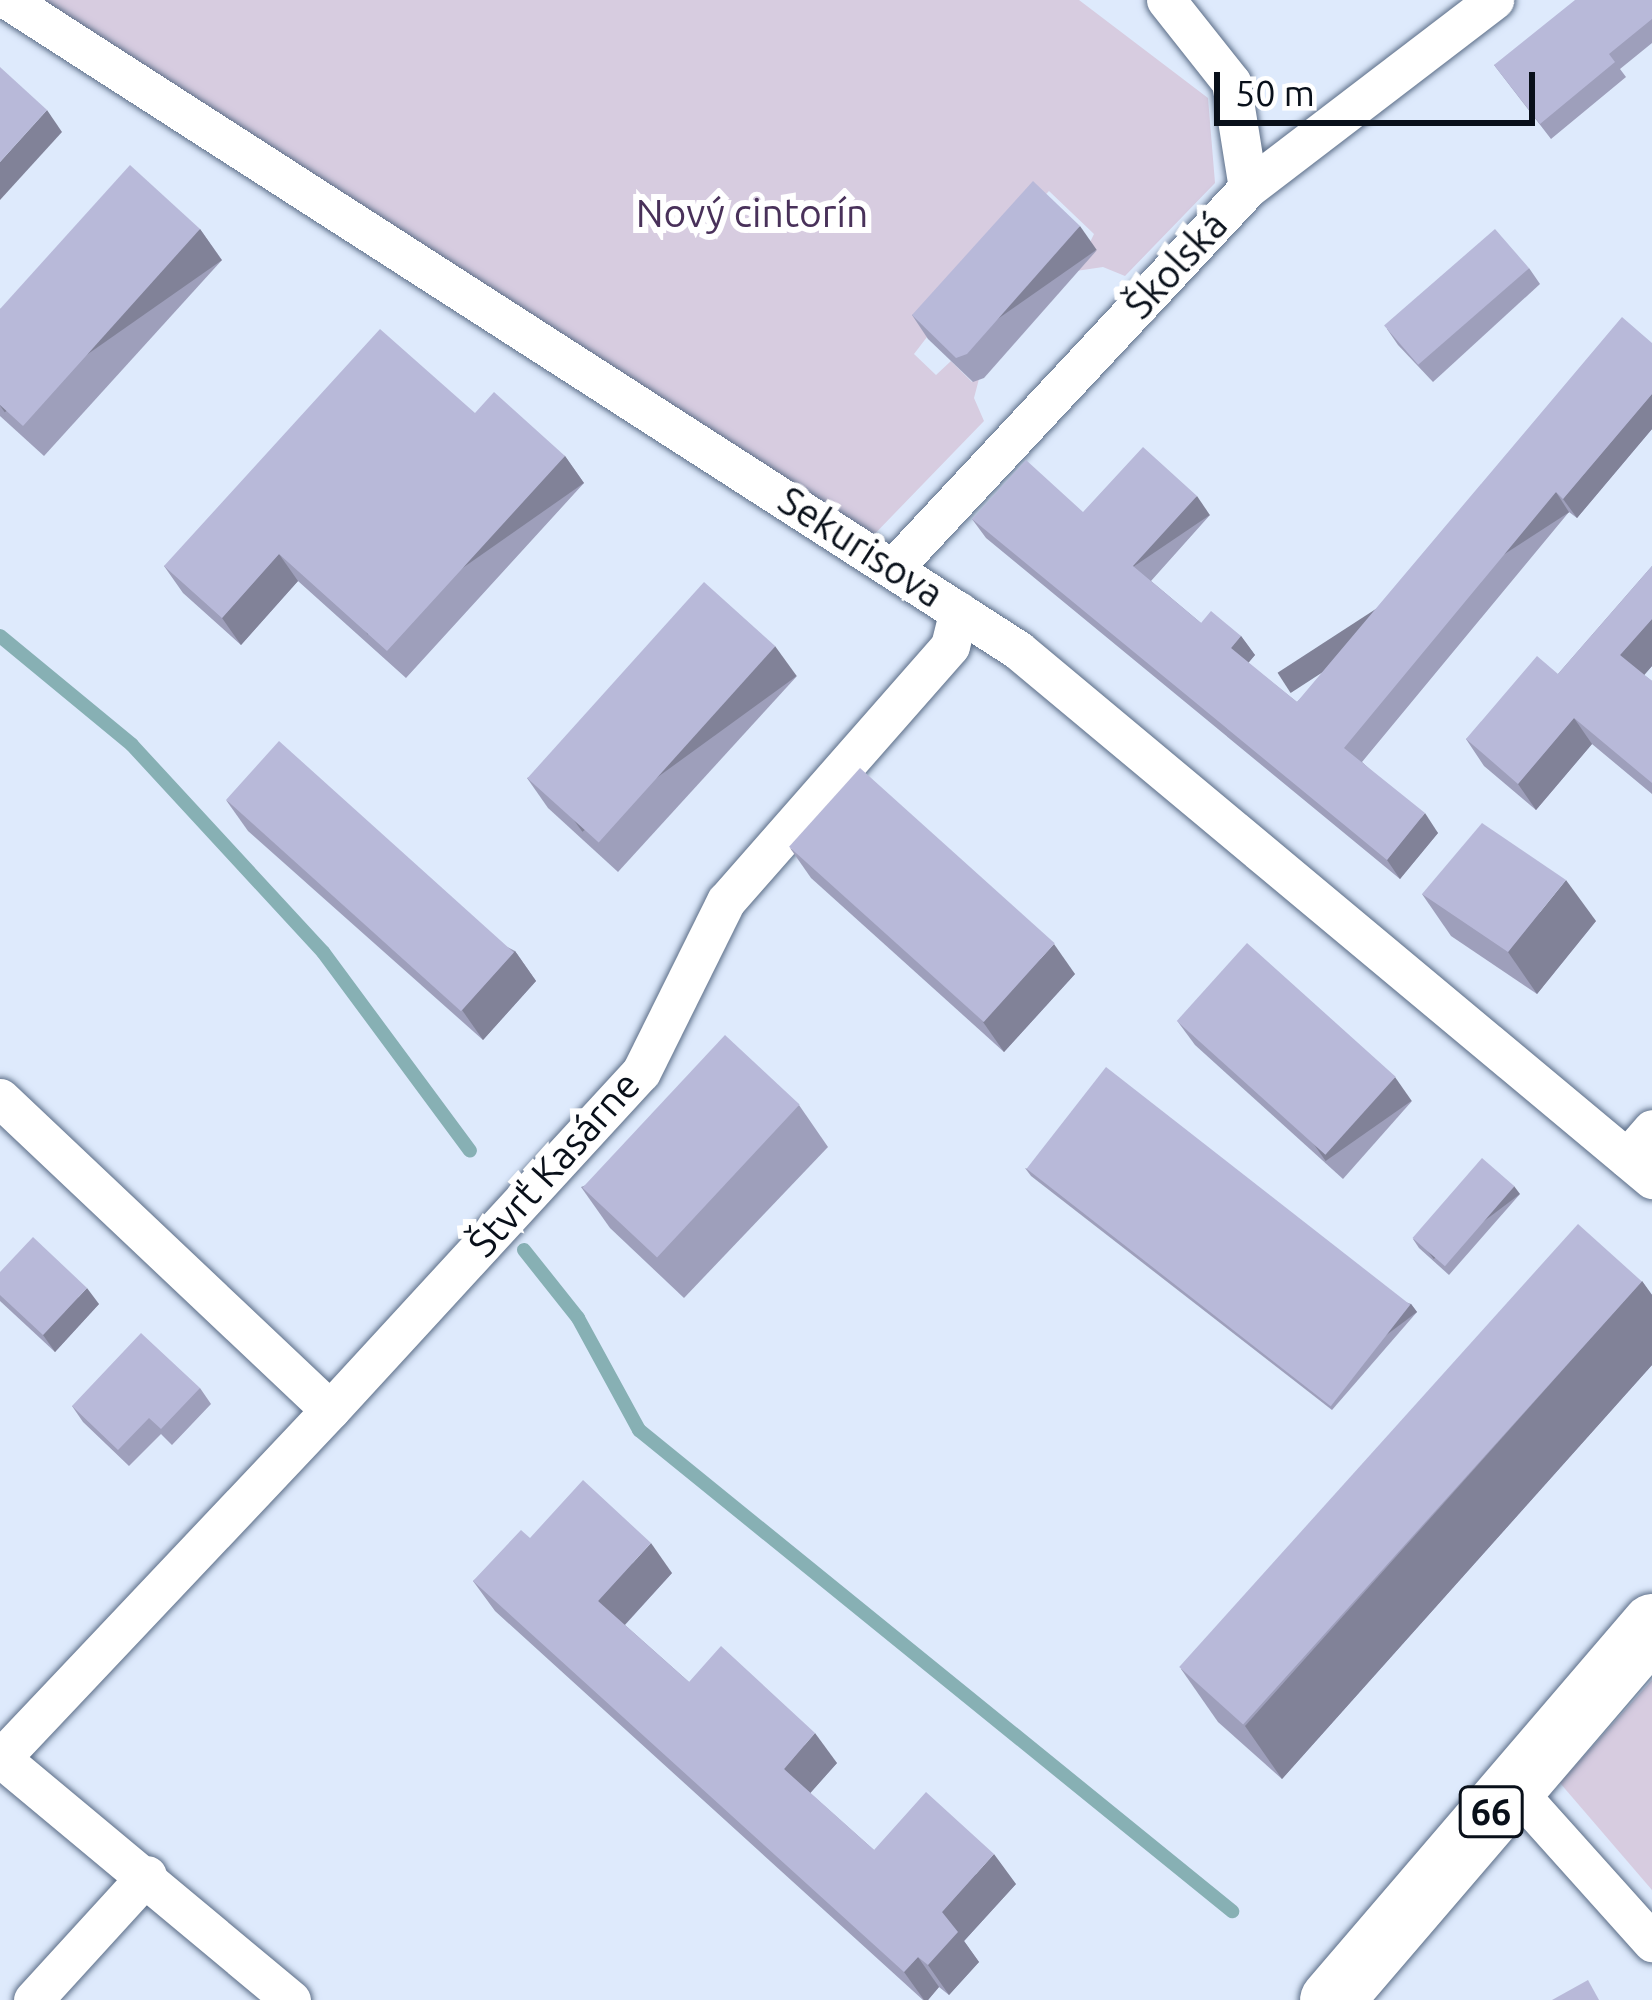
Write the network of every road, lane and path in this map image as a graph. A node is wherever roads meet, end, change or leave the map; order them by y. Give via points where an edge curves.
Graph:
1 (8, 0) edge
2 (1166, 0) edge
3 (1494, 0) edge
4 (1248, 188) junction
5 (893, 568) junction
6 (958, 610) junction
7 (0, 1098) edge
8 (1644, 1155) edge
9 (329, 1410) junction
10 (1652, 1625) edge
11 (0, 1758) edge
12 (1512, 1786) junction
13 (147, 1874) junction
14 (1652, 1942) edge
15 (34, 2000) edge
16 (291, 2000) edge
17 (1331, 2000) edge

1 - 5 street, Sekurisova
2 - 4 street via 1232,82
3 - 4 street, Školská
4 - 5 street, Školská
5 - 6 street, Sekurisova
6 - 8 street, Sekurisova via 1018,650
6 - 9 street, Štvrť Kasárne via 950,646 726,901 641,1072
7 - 9 street
9 - 11 street, Štvrť Kasárne
10 - 12 main road, 66
11 - 13 street, Štvrť Kasárne
12 - 14 street
12 - 17 main road, 66
13 - 15 street
13 - 16 street, Štvrť Kasárne

